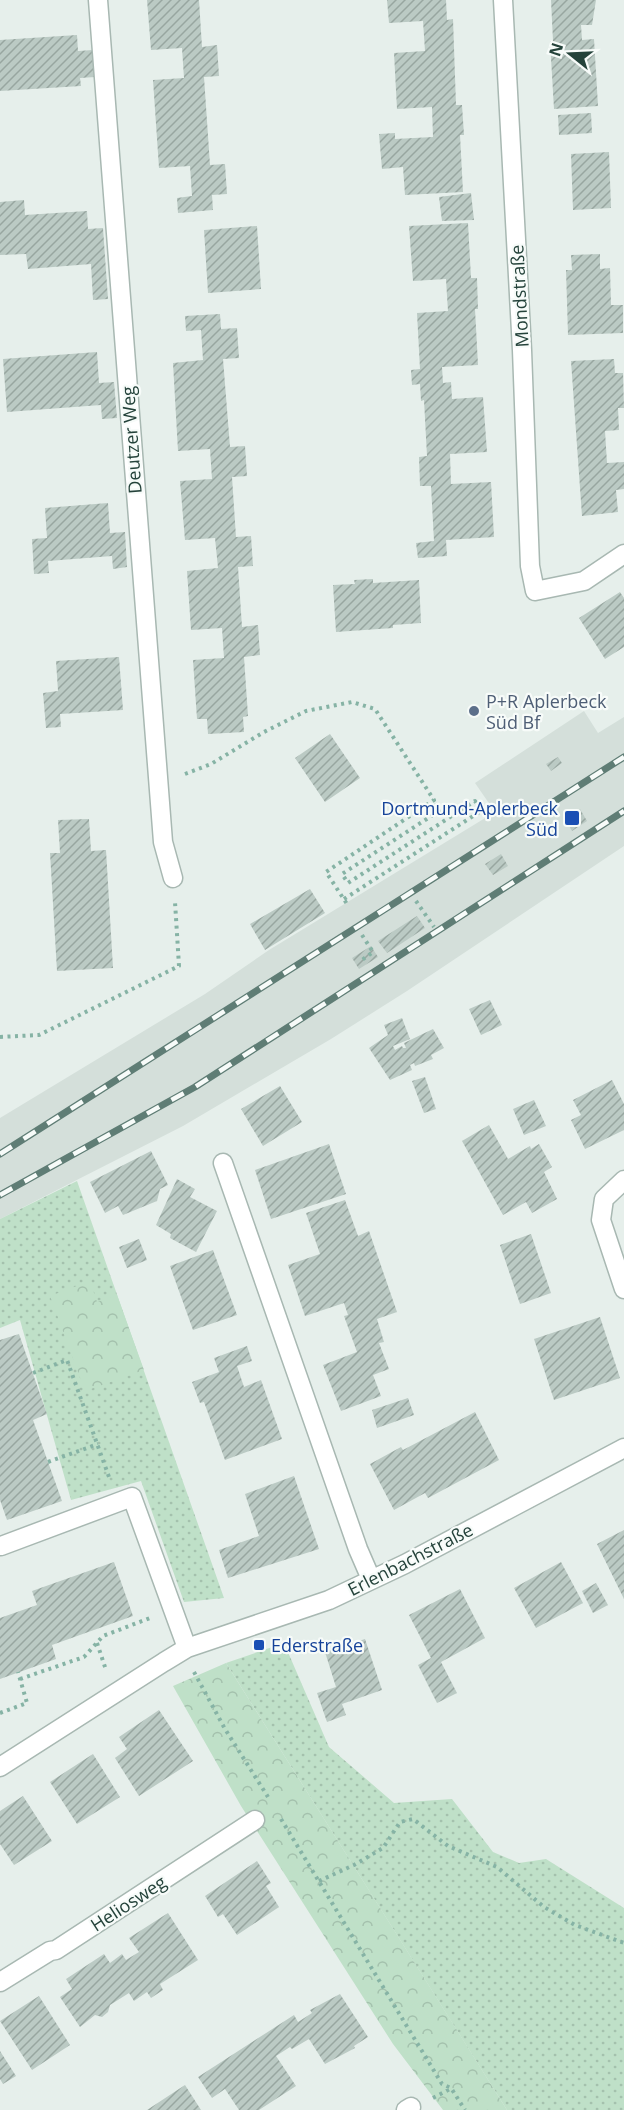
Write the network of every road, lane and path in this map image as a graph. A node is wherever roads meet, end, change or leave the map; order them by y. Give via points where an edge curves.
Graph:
1 (98, 0) edge
2 (503, 0) edge
3 (624, 554) edge
4 (159, 783) junction
5 (433, 801) junction
6 (173, 878) joint
7 (416, 901) dead end
8 (428, 918) junction
9 (422, 922) dead end
10 (434, 927) dead end
11 (362, 935) dead end
12 (362, 960) dead end
13 (0, 1037) edge
14 (223, 1163) dead end
15 (624, 1180) edge
16 (624, 1289) edge
17 (33, 1373) dead end
18 (98, 1444) junction
19 (624, 1448) edge
20 (48, 1462) dead end
21 (118, 1502) junction
22 (1, 1546) edge
23 (371, 1579) junction
24 (148, 1618) dead end
25 (97, 1643) junction
26 (187, 1648) junction
27 (105, 1665) dead end
28 (18, 1672) dead end
29 (20, 1679) junction
30 (27, 1703) junction
31 (30, 1711) dead end
32 (0, 1713) edge
33 (0, 1767) edge
34 (268, 1797) dead end
35 (280, 1816) dead end
36 (255, 1820) dead end
37 (319, 1881) junction
38 (624, 1943) edge
39 (0, 1982) edge
40 (465, 2110) edge

1 - 4 street, Deutzer Weg
2 - 3 street, Mondstraße via 530,566 535,591 584,581
4 - 5 path via 211,764 306,711 352,702 375,709
4 - 6 street, Deutzer Weg via 163,842
5 - 5 path via 326,872 345,902 482,811 475,801 348,883 342,874 439,811
6 - 13 path via 179,966 39,1035
7 - 8 path
8 - 9 path
8 - 10 path
11 - 12 path via 373,952
14 - 23 street
15 - 16 street via 604,1199 601,1220
17 - 18 path via 67,1360 73,1366
18 - 20 path
18 - 21 path
19 - 23 street, Erlenbachstraße
21 - 22 street
21 - 26 street via 132,1497
23 - 26 street, Erlenbachstraße via 329,1600
24 - 25 path via 103,1636
25 - 27 path
25 - 29 path via 84,1657
26 - 33 street, Erlenbachstraße
26 - 34 path via 196,1679
28 - 29 path
29 - 30 path
30 - 31 path
30 - 32 path
35 - 37 path
36 - 39 street, Heliosweg via 56,1950
37 - 38 path via 383,1848 400,1822 413,1819 448,1846 496,1867 552,1912
37 - 40 path via 442,2084 451,2088

